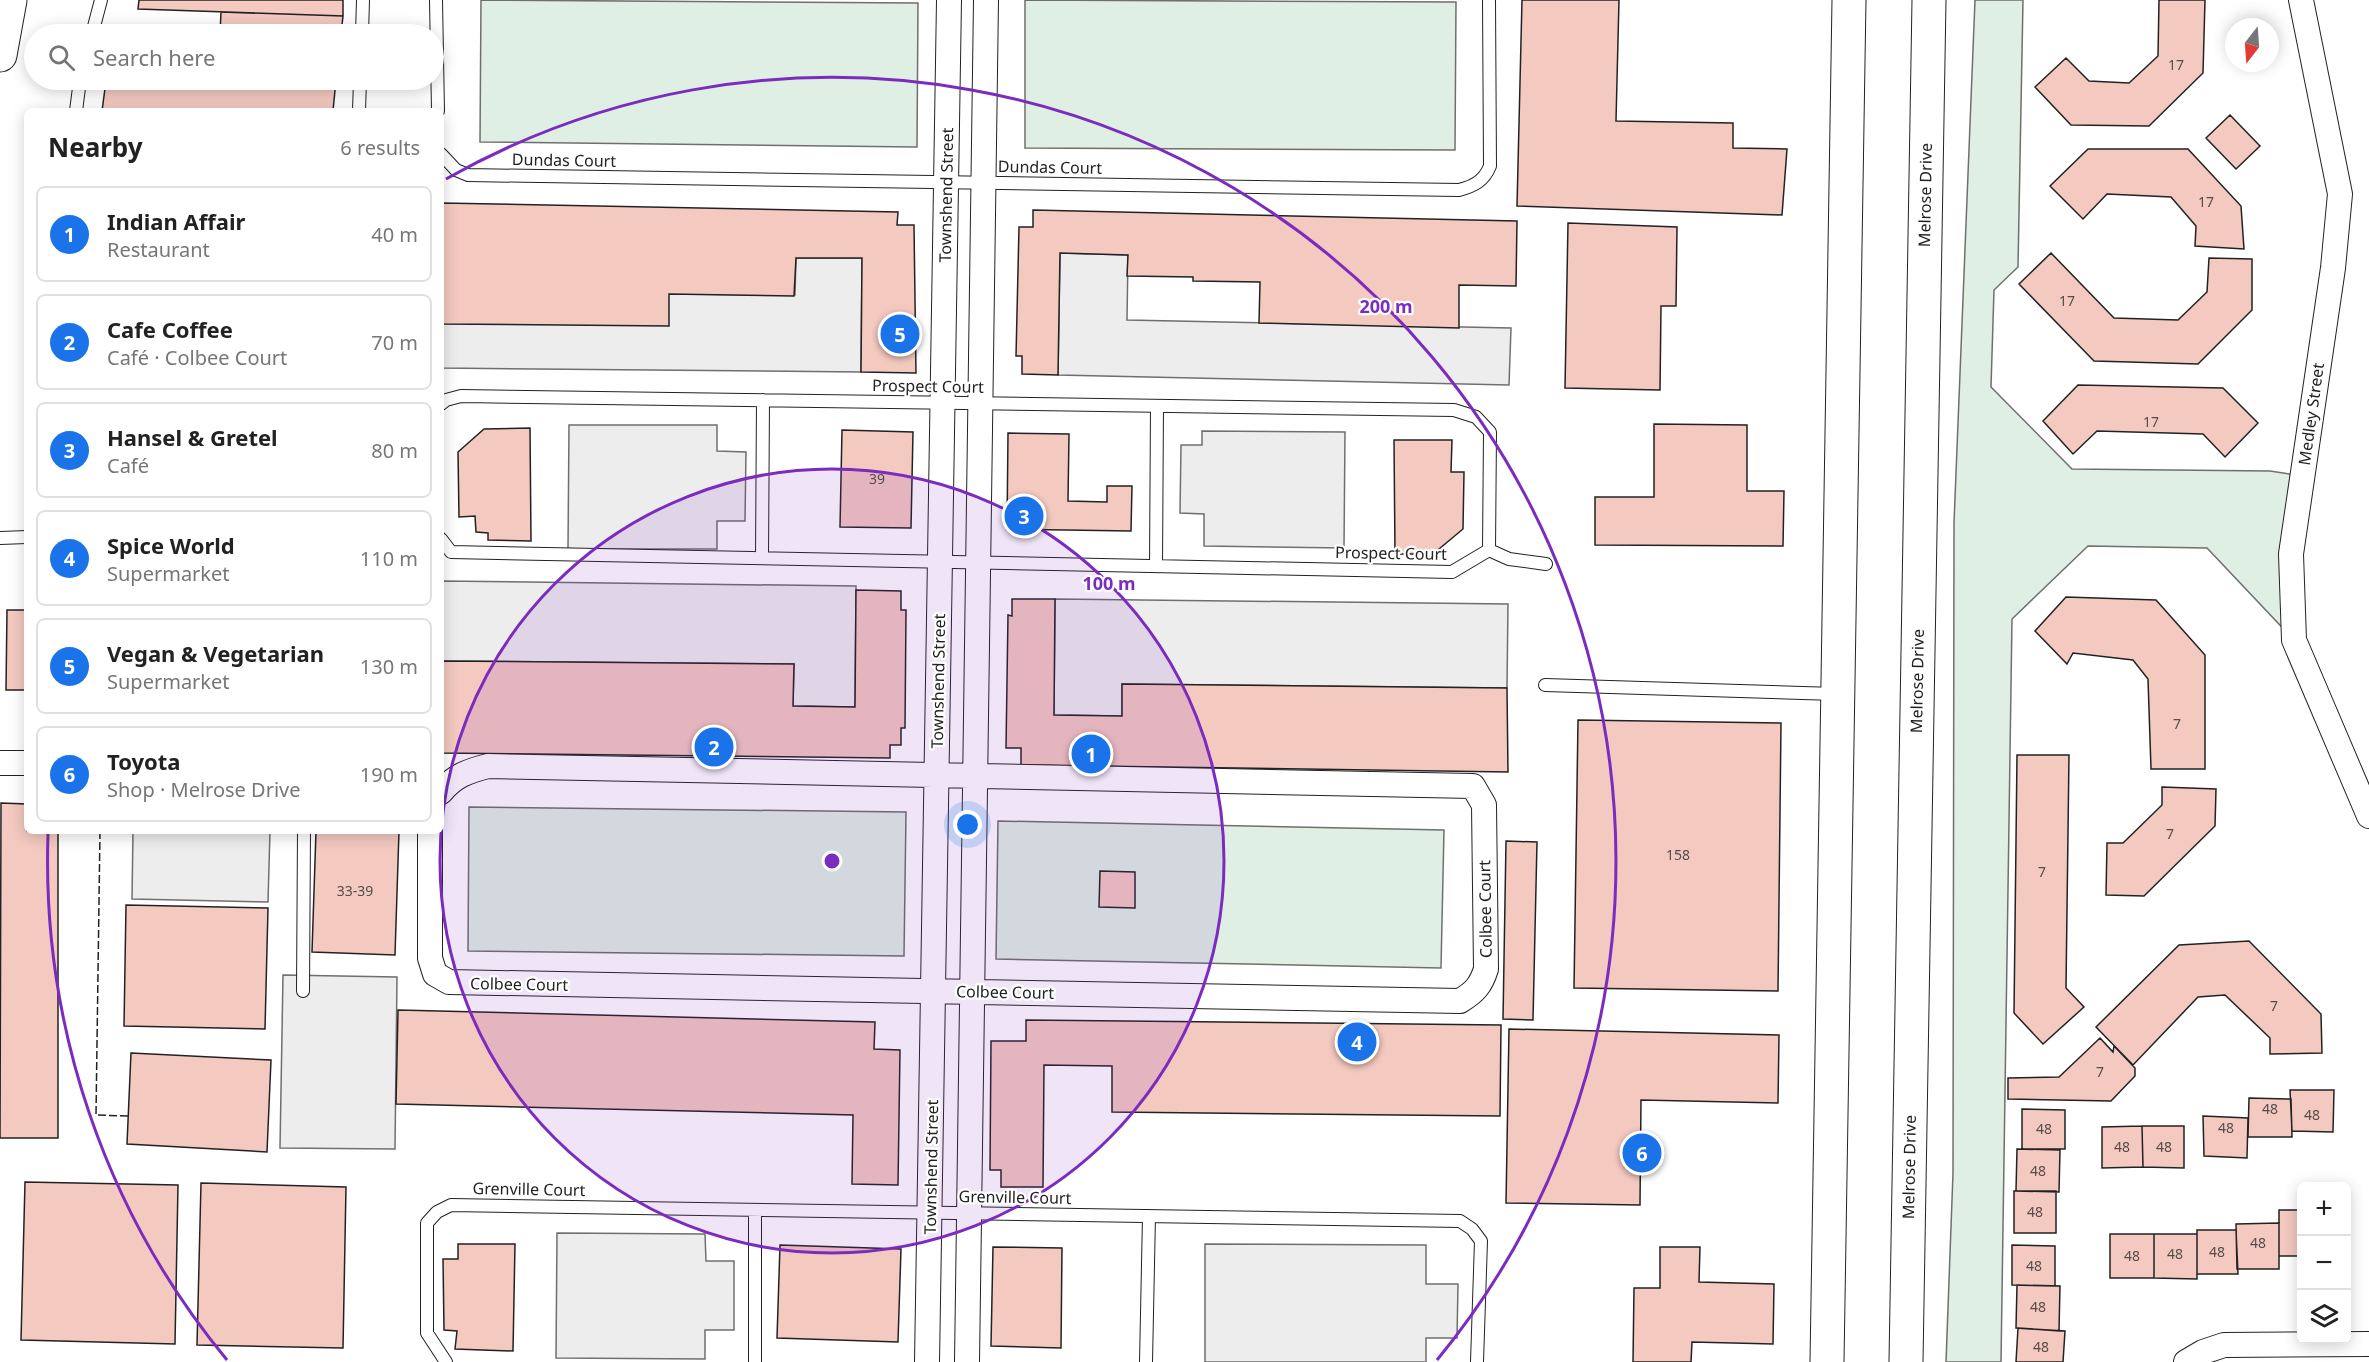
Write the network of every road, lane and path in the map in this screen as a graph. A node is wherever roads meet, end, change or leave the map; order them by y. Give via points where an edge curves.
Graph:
1 (10, 0) edge
2 (102, 0) edge
3 (363, 0) edge
4 (436, 0) edge
5 (949, 0) edge
6 (986, 0) edge
7 (1489, 0) edge
8 (1849, 0) edge
9 (1929, 0) edge
10 (2301, 0) edge
11 (95, 24) edge
12 (362, 24) edge
13 (436, 24) edge
14 (0, 55) edge
15 (79, 90) edge
16 (360, 90) edge
17 (438, 90) edge
18 (76, 108) edge
19 (359, 108) edge
20 (438, 108) edge
21 (444, 157) edge
22 (946, 182) junction
23 (984, 183) junction
24 (763, 400) junction
25 (444, 402) edge
26 (943, 403) junction
27 (980, 403) junction
28 (1157, 406) junction
29 (24, 537) edge
30 (0, 538) edge
31 (444, 543) edge
32 (1489, 550) junction
33 (762, 558) junction
34 (940, 561) junction
35 (978, 562) junction
36 (1546, 564) dead end
37 (1156, 566) junction
38 (1545, 685) dead end
39 (1837, 694) junction
40 (0, 763) edge
41 (24, 763) edge
42 (444, 767) edge
43 (465, 772) junction
44 (937, 776) junction
45 (975, 776) junction
46 (444, 788) edge
47 (2369, 816) edge
48 (304, 834) edge
49 (430, 834) edge
50 (303, 991) dead end
51 (933, 991) junction
52 (972, 992) junction
53 (755, 1210) junction
54 (930, 1213) junction
55 (969, 1213) junction
56 (1149, 1216) junction
57 (1828, 1317) junction
58 (2369, 1344) edge
59 (446, 1362) edge
60 (755, 1362) edge
61 (927, 1362) edge
62 (967, 1362) edge
63 (1146, 1362) edge
64 (1477, 1362) edge
65 (1827, 1362) edge
66 (1841, 1362) edge
67 (1906, 1362) edge
68 (2187, 1362) edge

1 - 14 main road
2 - 11 lane
3 - 12 lane
4 - 13 lane
5 - 22 street, Townshend Street
6 - 23 street
7 - 23 lane, Dundas Court via 1490,166 1485,178 1470,187 1459,190
8 - 39 main road
9 - 67 main road, Melrose Drive
10 - 47 street, Medley Street via 2340,194 2333,268 2291,554 2294,640
15 - 18 lane
16 - 19 lane
17 - 20 lane
21 - 22 lane, Dundas Court via 456,170 468,175
22 - 23 lane, Dundas Court
22 - 26 street, Townshend Street
23 - 27 street
24 - 25 lane, Prospect Court via 461,396
24 - 26 lane, Prospect Court
24 - 33 lane
26 - 27 lane, Prospect Court
26 - 34 street, Townshend Street
27 - 28 lane, Prospect Court
27 - 35 street
28 - 32 lane, Prospect Court via 1454,410 1476,417 1490,432
28 - 37 lane
29 - 30 lane
31 - 33 lane, Prospect Court via 452,552
32 - 36 lane via 1509,559
32 - 37 lane, Prospect Court via 1452,572
33 - 34 lane, Prospect Court
34 - 35 lane, Prospect Court
34 - 44 street, Townshend Street
35 - 37 lane, Prospect Court
35 - 45 street
38 - 39 lane
39 - 57 main road
40 - 41 street
42 - 43 street
43 - 44 street, Colbee Court via 488,766
43 - 46 street, Colbee Court
44 - 45 street, Colbee Court
44 - 51 street, Townshend Street
45 - 52 street
45 - 52 street, Colbee Court via 1473,786 1484,805 1486,969 1474,993 1460,1001
48 - 50 lane
49 - 51 street, Colbee Court via 430,958 435,974 449,982
51 - 52 street, Colbee Court
51 - 54 street, Townshend Street
52 - 55 street
53 - 54 lane, Grenville Court
53 - 59 lane, Grenville Court via 451,1205 427,1223 427,1333
53 - 60 lane
54 - 55 lane, Grenville Court
54 - 61 street, Townshend Street
55 - 56 lane, Grenville Court
55 - 62 street
56 - 63 lane
56 - 64 lane, Grenville Court via 1460,1221 1481,1241
57 - 65 main road
57 - 66 main road
58 - 68 street via 2224,1345

